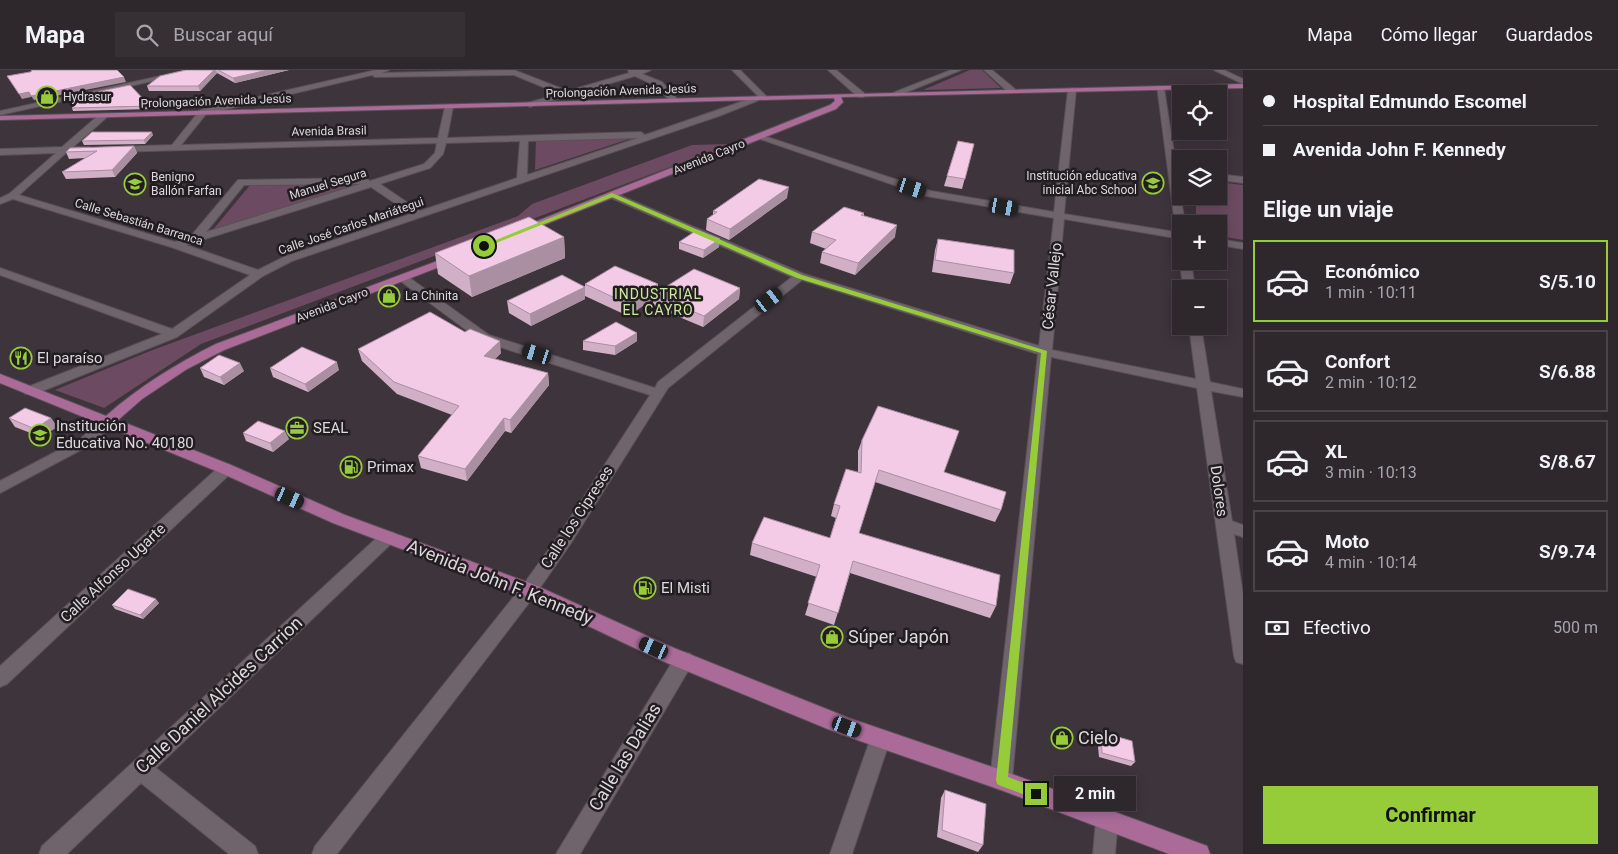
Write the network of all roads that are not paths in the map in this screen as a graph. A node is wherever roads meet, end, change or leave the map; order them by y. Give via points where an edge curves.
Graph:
1 (198, 70) edge
2 (385, 70) edge
3 (628, 70) edge
4 (647, 70) edge
5 (736, 70) edge
6 (832, 70) edge
7 (957, 70) edge
8 (988, 70) edge
9 (1218, 70) edge
10 (512, 71) edge
11 (637, 73) junction
12 (364, 75) junction
13 (1243, 84) edge
14 (1160, 88) junction
15 (1072, 90) junction
16 (1012, 91) junction
17 (565, 93) junction
18 (894, 94) junction
19 (860, 95) junction
20 (837, 96) junction
21 (763, 97) junction
22 (674, 100) junction
23 (710, 100) junction
24 (530, 105) junction
25 (449, 107) junction
26 (203, 112) junction
27 (716, 114) junction
28 (2, 116) edge
29 (103, 116) junction
30 (0, 124) edge
31 (658, 134) junction
32 (758, 137) junction
33 (524, 138) junction
34 (441, 141) junction
35 (175, 147) junction
36 (65, 150) junction
37 (1173, 150) edge
38 (0, 152) edge
39 (1227, 178) edge
40 (522, 180) junction
41 (1243, 180) edge
42 (376, 182) junction
43 (612, 195) junction
44 (12, 196) junction
45 (0, 201) edge
46 (419, 215) junction
47 (1059, 216) junction
48 (1172, 234) edge
49 (511, 235) edge
50 (194, 240) junction
51 (1227, 243) edge
52 (175, 245) junction
53 (1243, 246) edge
54 (466, 253) edge
55 (0, 271) edge
56 (259, 274) junction
57 (800, 276) junction
58 (403, 278) junction
59 (173, 334) junction
60 (1196, 335) edge
61 (1045, 352) junction
62 (0, 378) edge
63 (1204, 384) junction
64 (30, 391) junction
65 (657, 393) junction
66 (1243, 393) edge
67 (109, 421) junction
68 (226, 469) junction
69 (0, 488) edge
70 (1224, 525) junction
71 (1243, 531) edge
72 (388, 538) junction
73 (529, 590) junction
74 (1243, 656) edge
75 (684, 660) junction
76 (0, 678) edge
77 (880, 740) junction
78 (140, 769) junction
79 (1001, 780) junction
80 (1107, 820) junction
81 (50, 854) edge
82 (247, 854) edge
83 (323, 854) edge
84 (567, 854) edge
85 (841, 854) edge
86 (1104, 854) edge
87 (1199, 854) edge

1 - 28 street
2 - 12 street
3 - 11 street
4 - 11 street
5 - 21 street
6 - 19 street
7 - 18 street
8 - 16 street
9 - 13 street
10 - 12 street
10 - 17 street
11 - 17 street
11 - 22 street via 659,84
12 - 26 street
13 - 14 main road, Prolongación Avenida Jesús
14 - 15 main road, Prolongación Avenida Jesús
14 - 37 street
15 - 16 main road, Prolongación Avenida Jesús
15 - 47 street, César Vallejo
16 - 18 main road, Prolongación Avenida Jesús
17 - 24 street
18 - 19 main road, Prolongación Avenida Jesús
19 - 20 main road, Prolongación Avenida Jesús
20 - 21 main road, Prolongación Avenida Jesús
20 - 32 main road, Avenida Cayro via 839,102 833,107
21 - 23 main road, Prolongación Avenida Jesús
21 - 27 street, Calle José Carlos Mariátegui
22 - 23 main road, Prolongación Avenida Jesús
22 - 24 main road, Prolongación Avenida Jesús
23 - 27 street
24 - 25 main road, Prolongación Avenida Jesús
25 - 26 main road, Prolongación Avenida Jesús
25 - 34 street, Manuel Segura
26 - 29 main road, Prolongación Avenida Jesús
26 - 35 street
27 - 31 street, Calle José Carlos Mariátegui
28 - 29 main road, Prolongación Avenida Jesús
28 - 30 street
29 - 36 street
31 - 33 street, Avenida Brasil
31 - 40 street, Calle José Carlos Mariátegui
32 - 43 main road, Avenida Cayro
32 - 47 street via 930,194
33 - 34 street, Avenida Brasil
33 - 40 street
34 - 35 street, Avenida Brasil
34 - 42 street, Manuel Segura via 439,154 427,166
35 - 36 street, Avenida Brasil
36 - 38 street, Avenida Brasil
36 - 44 street
39 - 41 street
40 - 46 street, Calle José Carlos Mariátegui
42 - 46 street
42 - 50 street, Manuel Segura
42 - 50 street via 241,182
43 - 49 main road, Avenida Cayro
43 - 57 street
44 - 45 street
44 - 52 street, Calle Sebastián Barranca
46 - 56 street, Calle José Carlos Mariátegui via 288,259
47 - 48 street
47 - 61 street, César Vallejo
50 - 52 street, Manuel Segura
51 - 53 street
52 - 56 street, Calle Sebastián Barranca
54 - 58 main road, Avenida Cayro
55 - 59 street
56 - 59 street, Calle José Carlos Mariátegui
57 - 61 street
57 - 65 street, Calle los Cipreses
58 - 65 street via 485,338
58 - 67 main road, Avenida Cayro via 220,347 182,366 136,396
59 - 64 street, Calle José Carlos Mariátegui
60 - 63 street, Dolores
61 - 63 street
61 - 79 street, César Vallejo
62 - 64 main road, Avenida John F. Kennedy
63 - 66 street
63 - 70 street, Dolores
64 - 67 main road, Avenida John F. Kennedy
65 - 73 street, Calle los Cipreses
67 - 68 main road, Avenida John F. Kennedy
67 - 69 street via 85,442
68 - 72 main road, Avenida John F. Kennedy
68 - 76 street, Calle Alfonso Ugarte
70 - 71 street
70 - 74 street, Dolores
72 - 73 main road, Avenida John F. Kennedy
72 - 78 street, Calle Daniel Alcides Carrion
73 - 75 main road, Avenida John F. Kennedy
73 - 83 street, Calle los Cipreses
75 - 77 main road, Avenida John F. Kennedy
75 - 84 street, Calle las Dalias
77 - 79 main road, Avenida John F. Kennedy
77 - 85 street
78 - 81 street, Calle Daniel Alcides Carrion
78 - 82 street
79 - 80 main road, Avenida John F. Kennedy
80 - 86 street
80 - 87 main road, Avenida John F. Kennedy

